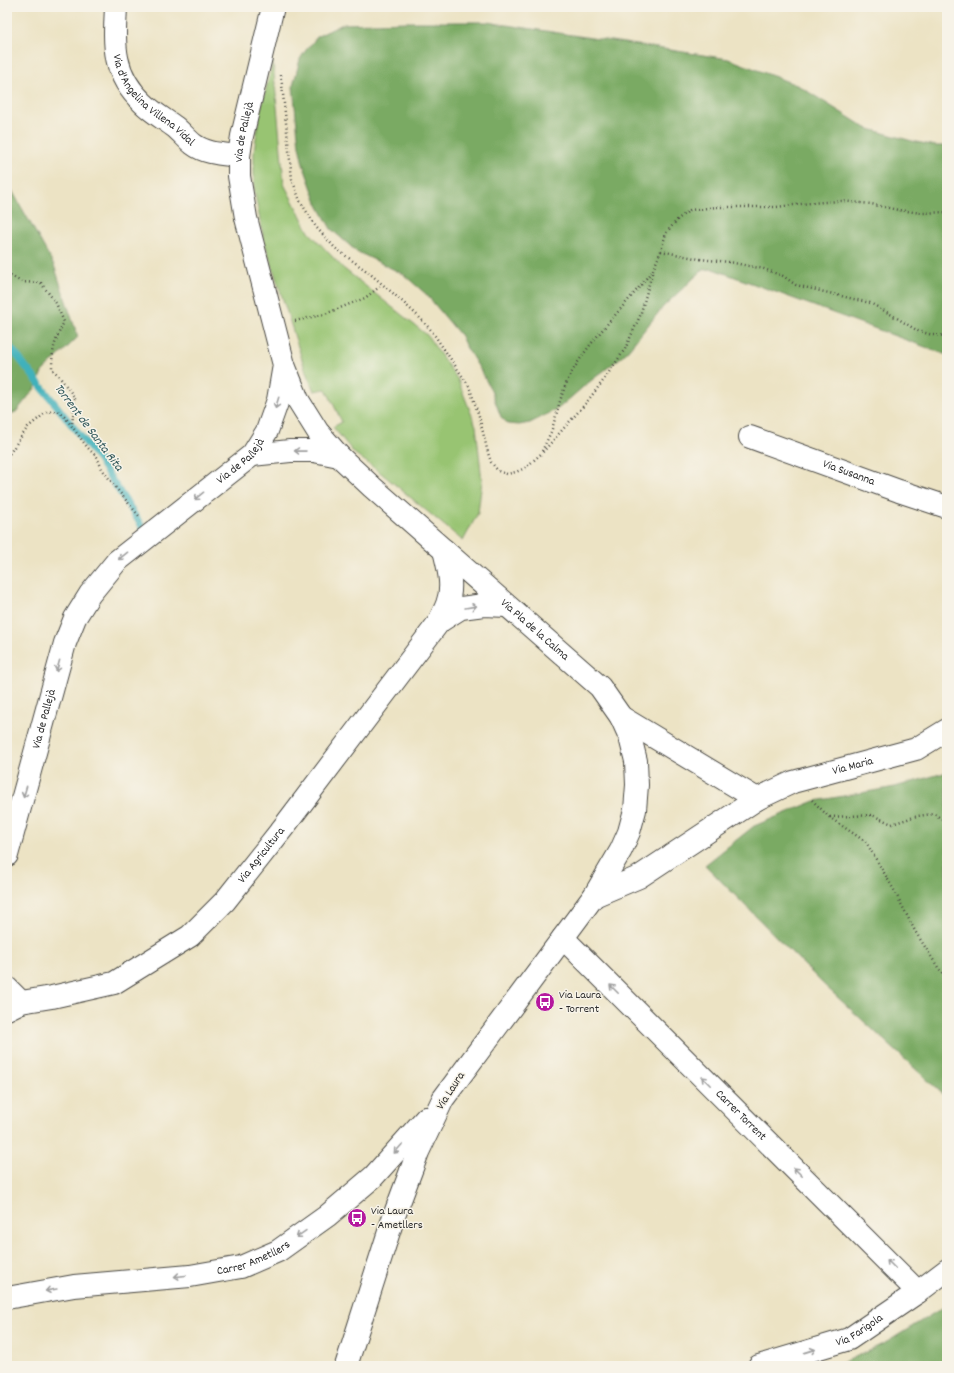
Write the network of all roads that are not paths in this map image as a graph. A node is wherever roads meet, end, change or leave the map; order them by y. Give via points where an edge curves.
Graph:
1 (116, 7) edge
2 (273, 7) edge
3 (239, 156) junction
4 (284, 365) junction
5 (750, 437) dead end
6 (252, 455) junction
7 (339, 456) junction
8 (947, 507) edge
9 (444, 550) junction
10 (508, 606) junction
11 (439, 622) junction
12 (621, 717) junction
13 (947, 730) edge
14 (757, 799) junction
15 (621, 850) joint
16 (7, 854) edge
17 (594, 896) junction
18 (563, 938) junction
19 (12, 1000) edge
20 (443, 1099) junction
21 (947, 1270) edge
22 (918, 1292) junction
23 (7, 1298) edge
24 (346, 1366) edge
25 (759, 1366) edge

1 - 3 street, Via d'Angelina Villena Vidal via 116,58 134,94 194,144 208,152
2 - 3 street, Via de Pallejà via 246,116
3 - 4 street, Via de Pallejà via 239,176 246,218
4 -> 6 street, Via de Pallejà via 278,400 267,430
4 - 7 street, Via Pla de la Calma via 298,400 318,432
5 - 8 street, Via Susanna
7 -> 6 street via 314,451
6 -> 16 street, Via de Pallejà via 117,561 90,594 75,618 63,650
7 - 9 street, Via Pla de la Calma
9 - 10 street, Via Pla de la Calma
9 - 11 street, Via Agricultura via 450,572 450,589 448,603
11 -> 10 street, Via Agricultura via 461,608 484,605
10 - 12 street, Via Pla de la Calma via 600,687
11 - 19 street, Via Agricultura via 225,901 190,936 114,983 52,997
12 - 14 street
12 - 15 street, Via Pla de la Calma via 630,737 636,762 637,785 635,810
13 - 14 street, Via Maria via 916,749 793,782
14 - 17 street, Via Maria via 639,876
15 - 17 street, Via Laura
17 - 18 street, Via Laura
18 - 20 street, Via Laura
22 -> 18 street, Carrer Torrent
20 -> 23 street, Carrer Ametllers via 373,1177 327,1216 278,1251 241,1267 190,1276 74,1286
20 - 24 street, Via Laura via 418,1152 394,1216
21 - 22 street, Via Farigola
25 -> 22 street, Via Farigola via 849,1339

